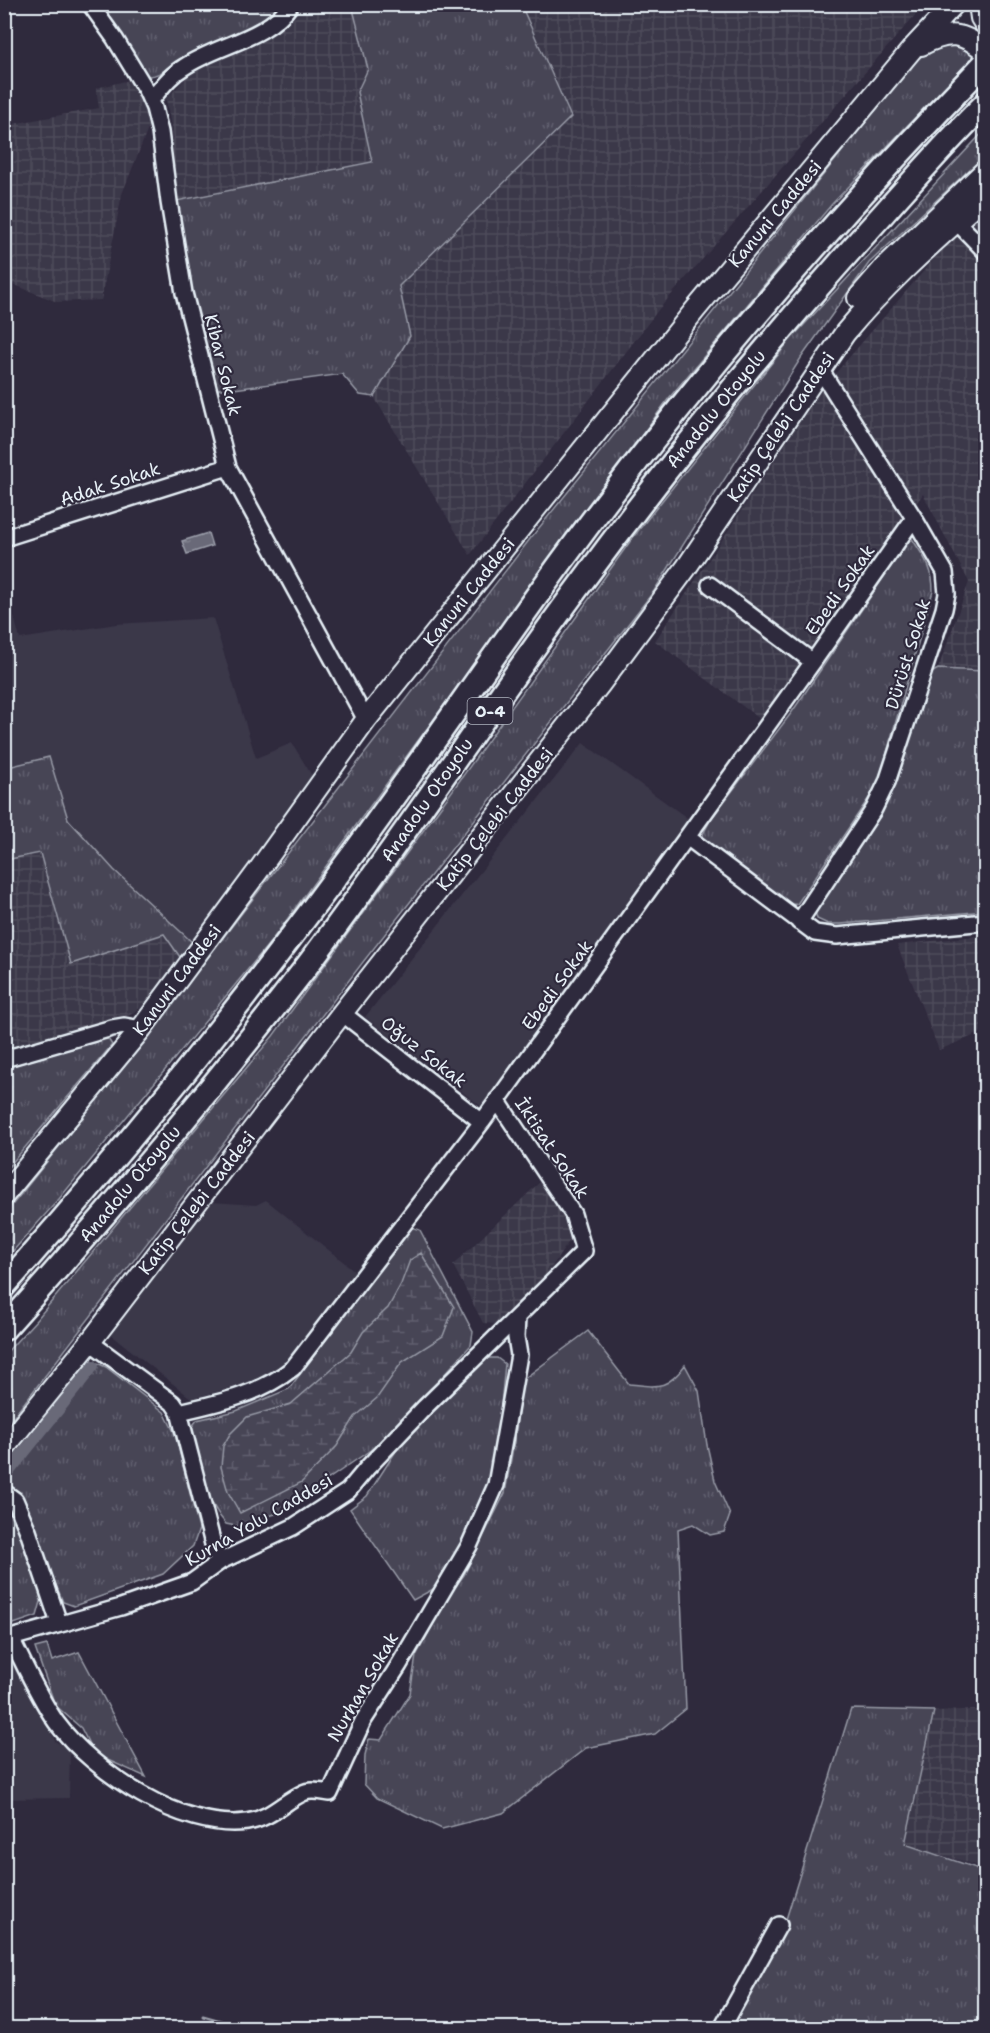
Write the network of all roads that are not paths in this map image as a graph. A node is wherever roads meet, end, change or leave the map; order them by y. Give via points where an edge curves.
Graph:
1 (90, 4) edge
2 (291, 4) edge
3 (954, 4) edge
4 (979, 4) edge
5 (986, 26) edge
6 (913, 48) junction
7 (983, 53) edge
8 (151, 100) junction
9 (986, 103) edge
10 (986, 170) edge
11 (986, 195) edge
12 (956, 221) junction
13 (986, 252) edge
14 (820, 369) junction
15 (228, 467) junction
16 (914, 518) junction
17 (4, 538) edge
18 (686, 568) junction
19 (710, 585) dead end
20 (813, 662) junction
21 (366, 720) junction
22 (687, 837) junction
23 (799, 922) junction
24 (986, 922) edge
25 (342, 1013) junction
26 (141, 1029) junction
27 (4, 1059) edge
28 (497, 1100) junction
29 (482, 1122) junction
30 (4, 1195) edge
31 (584, 1251) joint
32 (4, 1286) edge
33 (518, 1318) junction
34 (4, 1329) edge
35 (90, 1342) junction
36 (179, 1412) junction
37 (4, 1448) edge
38 (4, 1492) edge
39 (221, 1561) junction
40 (59, 1623) junction
41 (8, 1639) edge
42 (780, 1925) dead end
43 (722, 2028) edge

1 - 8 street, Kibar Sokak
2 - 8 street via 270,26 185,65
3 - 6 main road, Kanuni Caddesi
4 - 5 main road
6 - 7 main road via 957,34
6 - 21 main road, Kanuni Caddesi
7 - 32 highway, Anadolu Otoyolu / O-4 via 651,445 266,970 136,1134
8 - 15 street, Kibar Sokak via 160,132 184,293
9 - 34 highway, Anadolu Otoyolu / O-4 via 846,254 677,457 579,586 303,971 103,1217
10 - 18 main road via 884,268 836,322
11 - 12 main road, Katip Çelebi Caddesi
12 - 13 street
12 - 14 main road, Katip Çelebi Caddesi via 873,300
14 - 16 street, Dürüst Sokak
14 - 18 main road, Katip Çelebi Caddesi
15 - 17 street, Adak Sokak
15 - 21 street, Kibar Sokak
16 - 20 street, Ebedi Sokak
16 - 23 street, Dürüst Sokak via 945,572 944,609 883,792
18 - 25 main road, Katip Çelebi Caddesi via 576,717
19 - 20 street
20 - 22 street, Ebedi Sokak
21 - 26 main road, Kanuni Caddesi
22 - 23 street
22 - 28 street, Ebedi Sokak
23 - 24 street via 815,933 837,936
25 - 29 street, Oğuz Sokak
25 - 35 main road, Katip Çelebi Caddesi
26 - 27 street via 112,1028
26 - 30 main road, Kanuni Caddesi
28 - 29 street, Ebedi Sokak
28 - 31 street, İktisat Sokak via 573,1214
29 - 36 street, Ebedi Sokak via 293,1368 244,1395
31 - 33 street, Kurna Yolu Caddesi
33 - 39 street, Kurna Yolu Caddesi via 417,1414 348,1491 293,1527
33 - 41 street, Nurhan Sokak via 519,1355 496,1485 469,1546 363,1721 330,1793 304,1791 265,1817 246,1822 218,1822 165,1806 114,1777 72,1742 42,1700
35 - 36 street via 173,1403
35 - 37 main road, Katip Çelebi Caddesi
36 - 39 street via 215,1552
38 - 40 street via 15,1500
39 - 40 street, Kurna Yolu Caddesi via 192,1582
40 - 41 street, Kurna Yolu Caddesi
42 - 43 street

